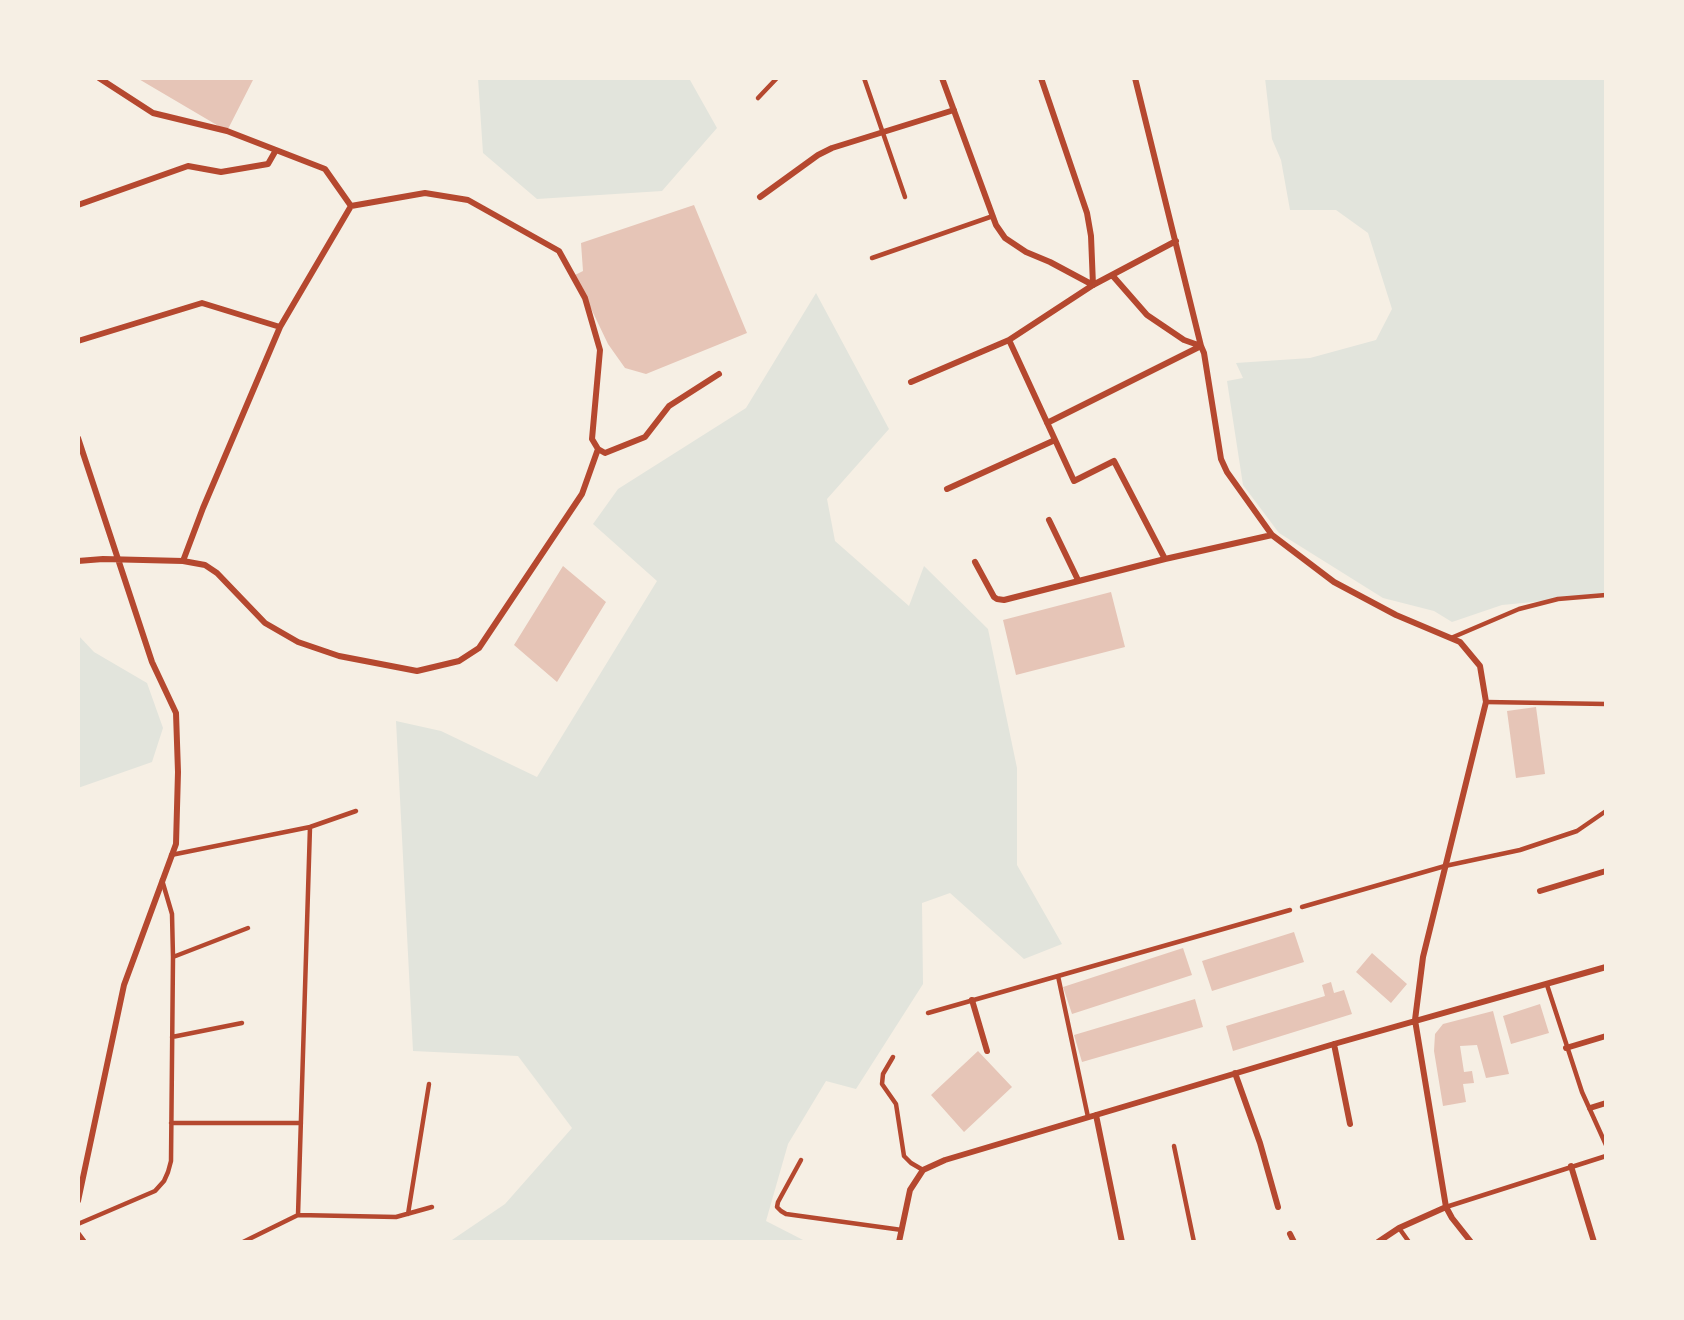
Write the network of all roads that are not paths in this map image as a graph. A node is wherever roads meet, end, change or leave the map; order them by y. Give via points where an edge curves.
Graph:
1 (99, 78) edge
2 (777, 78) edge
3 (864, 78) edge
4 (942, 78) edge
5 (1041, 78) edge
6 (1135, 78) edge
7 (758, 98) dead end
8 (954, 110) junction
9 (883, 133) junction
10 (276, 150) junction
11 (760, 196) dead end
12 (905, 197) dead end
13 (78, 205) edge
14 (351, 206) junction
15 (993, 216) junction
16 (1176, 241) junction
17 (872, 258) dead end
18 (1112, 275) junction
19 (1093, 285) junction
20 (280, 327) junction
21 (1009, 340) junction
22 (78, 341) edge
23 (1201, 346) junction
24 (719, 374) dead end
25 (911, 382) dead end
26 (1047, 423) junction
27 (78, 438) edge
28 (1055, 440) junction
29 (598, 449) junction
30 (947, 489) dead end
31 (1049, 520) dead end
32 (1272, 535) junction
33 (1165, 559) junction
34 (120, 560) junction
35 (78, 561) edge
36 (183, 561) junction
37 (975, 562) dead end
38 (1078, 580) junction
39 (1606, 595) edge
40 (1450, 638) junction
41 (1486, 702) junction
42 (1606, 704) edge
43 (356, 811) dead end
44 (1606, 811) edge
45 (310, 827) junction
46 (171, 855) junction
47 (1445, 866) junction
48 (1606, 871) edge
49 (162, 880) junction
50 (1540, 891) dead end
51 (1302, 907) dead end
52 (1290, 910) dead end
53 (248, 928) dead end
54 (173, 957) junction
55 (1606, 968) edge
56 (1058, 976) junction
57 (1547, 985) junction
58 (972, 1000) junction
59 (928, 1013) dead end
60 (1415, 1020) junction
61 (242, 1023) dead end
62 (1606, 1036) edge
63 (172, 1037) junction
64 (1334, 1044) junction
65 (1566, 1048) junction
66 (987, 1051) dead end
67 (893, 1056) dead end
68 (1235, 1073) junction
69 (429, 1084) dead end
70 (1606, 1103) edge
71 (1590, 1108) junction
72 (1096, 1115) junction
73 (1088, 1117) junction
74 (171, 1123) junction
75 (301, 1123) junction
76 (1350, 1124) dead end
77 (1606, 1145) edge
78 (1174, 1146) dead end
79 (1606, 1156) edge
80 (801, 1161) dead end
81 (1571, 1166) junction
82 (923, 1170) junction
83 (78, 1201) edge
84 (432, 1207) dead end
85 (1278, 1207) dead end
86 (1446, 1207) junction
87 (408, 1214) junction
88 (298, 1215) junction
89 (78, 1224) edge
90 (1399, 1228) junction
91 (902, 1230) junction
92 (78, 1234) edge
93 (1290, 1234) dead end
94 (84, 1242) edge
95 (243, 1242) edge
96 (900, 1242) edge
97 (1122, 1242) edge
98 (1194, 1242) edge
99 (1294, 1242) edge
100 (1378, 1242) edge
101 (1409, 1242) edge
102 (1471, 1242) edge
103 (1594, 1242) edge

1 - 10 street via 153,113 227,131
2 - 7 lane
3 - 9 lane
4 - 8 street
5 - 19 street via 1087,213
6 - 16 street
8 - 9 street
8 - 15 street
9 - 11 street via 818,155
9 - 12 lane
10 - 13 street via 268,164 221,172 188,166
10 - 14 street via 325,169
14 - 20 street
14 - 29 street via 425,193 468,200 559,251 585,298 600,350 592,439
15 - 17 lane
15 - 19 street via 1014,246
16 - 18 street
16 - 23 street
18 - 19 street
18 - 23 street via 1147,315 1184,340
19 - 21 street
20 - 22 street via 202,303
20 - 36 street
21 - 25 street
21 - 26 street
23 - 26 street
23 - 32 street via 1221,459
24 - 29 street via 669,406 645,437 605,453
26 - 28 street
27 - 34 street
28 - 30 street
28 - 33 street via 1074,482 1114,461
29 - 36 street via 582,494 479,648 459,661 417,671 339,656 298,642 265,623 218,573 206,565
31 - 38 street
32 - 33 street
32 - 40 street via 1334,582
33 - 38 street
34 - 35 street
34 - 36 street
34 - 46 street via 152,663 176,713 176,844
37 - 38 street via 997,599
39 - 40 lane via 1558,599 1519,609
40 - 41 street via 1460,642 1480,666
41 - 42 lane
41 - 47 street
43 - 45 lane
44 - 47 lane via 1577,831 1520,850
45 - 46 lane
45 - 75 lane
46 - 49 street
47 - 51 lane
47 - 60 street via 1423,957
48 - 50 street
49 - 54 lane via 172,914
49 - 83 street via 124,984
52 - 56 lane
53 - 54 lane
54 - 63 lane
55 - 57 street
56 - 58 lane
56 - 73 lane
57 - 60 street
57 - 65 lane
58 - 59 lane
58 - 66 street
60 - 64 street
60 - 86 street
61 - 63 lane
62 - 65 street
63 - 74 lane
64 - 68 street
64 - 76 street
65 - 71 lane
67 - 82 lane via 882,1084 896,1104 904,1156
68 - 72 street
68 - 85 street
69 - 87 lane
70 - 71 street
71 - 77 lane
72 - 73 street
72 - 97 street
73 - 82 street
74 - 75 lane
74 - 89 lane via 171,1161 164,1181 155,1191
75 - 88 lane
78 - 98 lane
79 - 81 lane
80 - 91 lane via 778,1202 781,1211
81 - 86 lane
81 - 103 street
82 - 91 street via 910,1190
84 - 87 lane
86 - 90 street
86 - 102 street
87 - 88 lane
88 - 95 lane
90 - 100 street
90 - 101 lane
91 - 96 street
92 - 94 street
93 - 99 street

